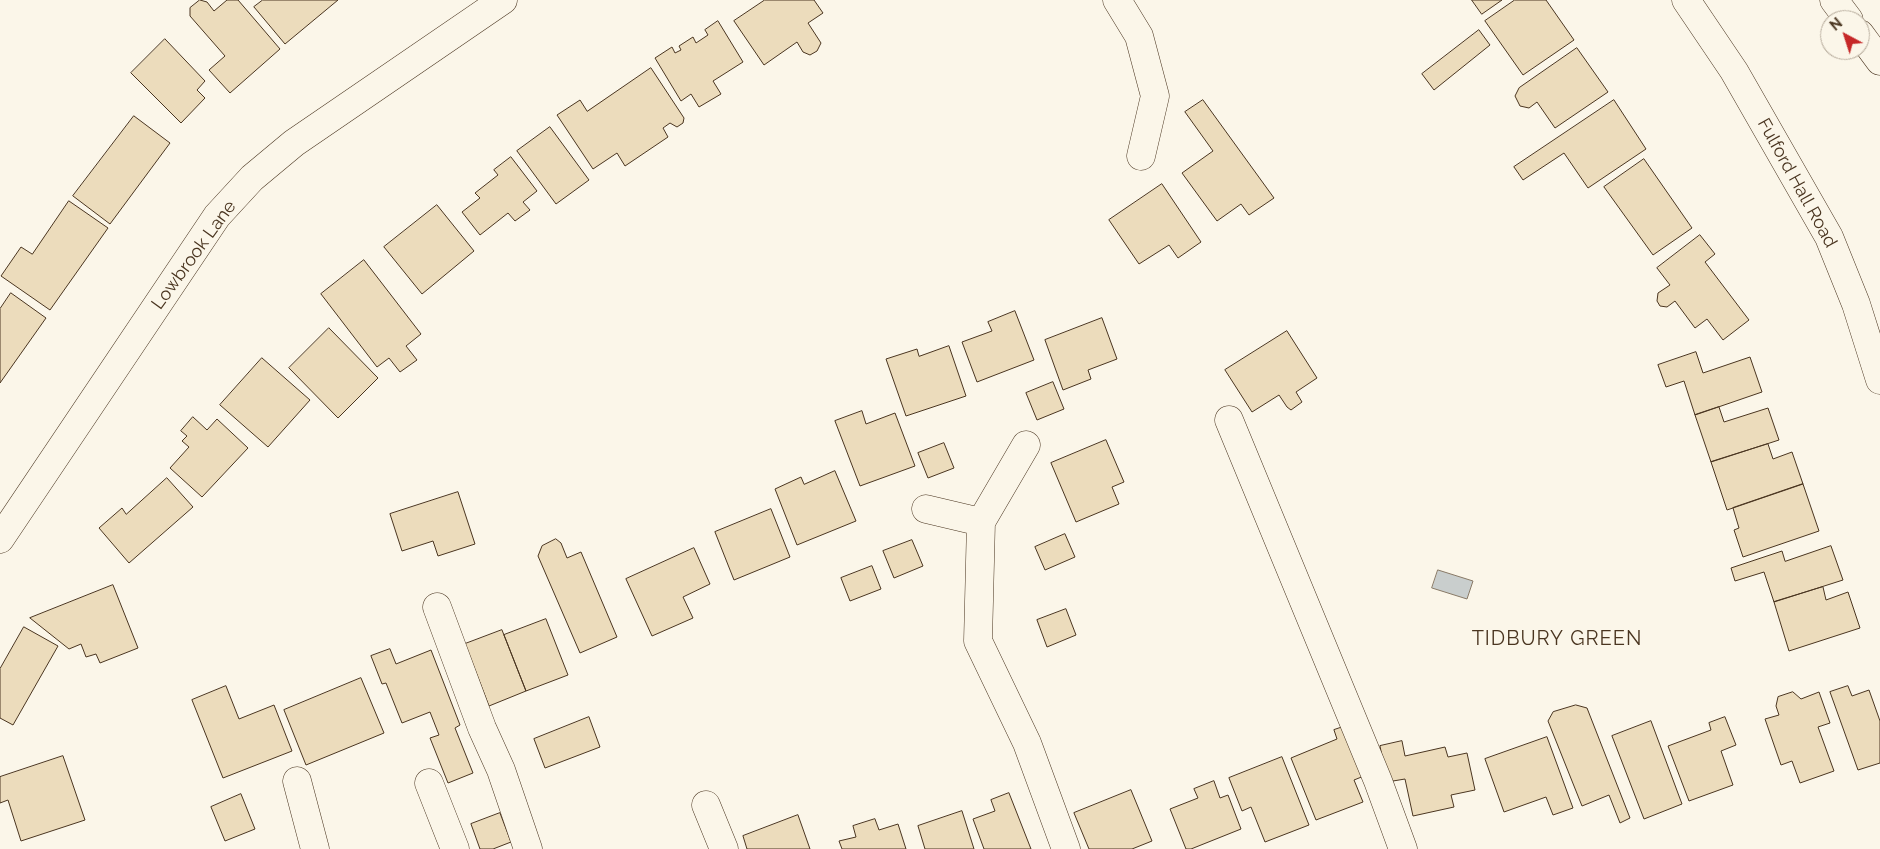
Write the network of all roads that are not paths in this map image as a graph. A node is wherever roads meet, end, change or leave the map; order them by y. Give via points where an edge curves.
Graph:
1 (503, 0) edge
2 (1117, 0) edge
3 (1686, 0) edge
4 (1870, 48) edge
5 (1880, 61) edge
6 (1141, 156) dead end
7 (1880, 380) edge
8 (1229, 420) dead end
9 (1026, 445) dead end
10 (9, 506) edge
11 (926, 509) dead end
12 (981, 522) junction
13 (0, 539) edge
14 (437, 607) dead end
15 (297, 781) dead end
16 (429, 782) dead end
17 (706, 805) dead end
18 (315, 849) edge
19 (455, 849) edge
20 (528, 849) edge
21 (724, 849) edge
22 (1066, 849) edge
23 (1403, 849) edge

1 - 10 street, Lowbrook Lane via 294,143 252,178 217,216
2 - 6 street via 1139,36 1155,96
3 - 7 street, Fulford Hall Road via 1734,71 1829,236 1856,304
4 - 5 street
8 - 23 street
9 - 12 street
10 - 13 street, Lowbrook Lane
11 - 12 street
12 - 22 street via 978,641 1027,743
14 - 20 street via 501,770
15 - 18 street
16 - 19 street
17 - 21 street

